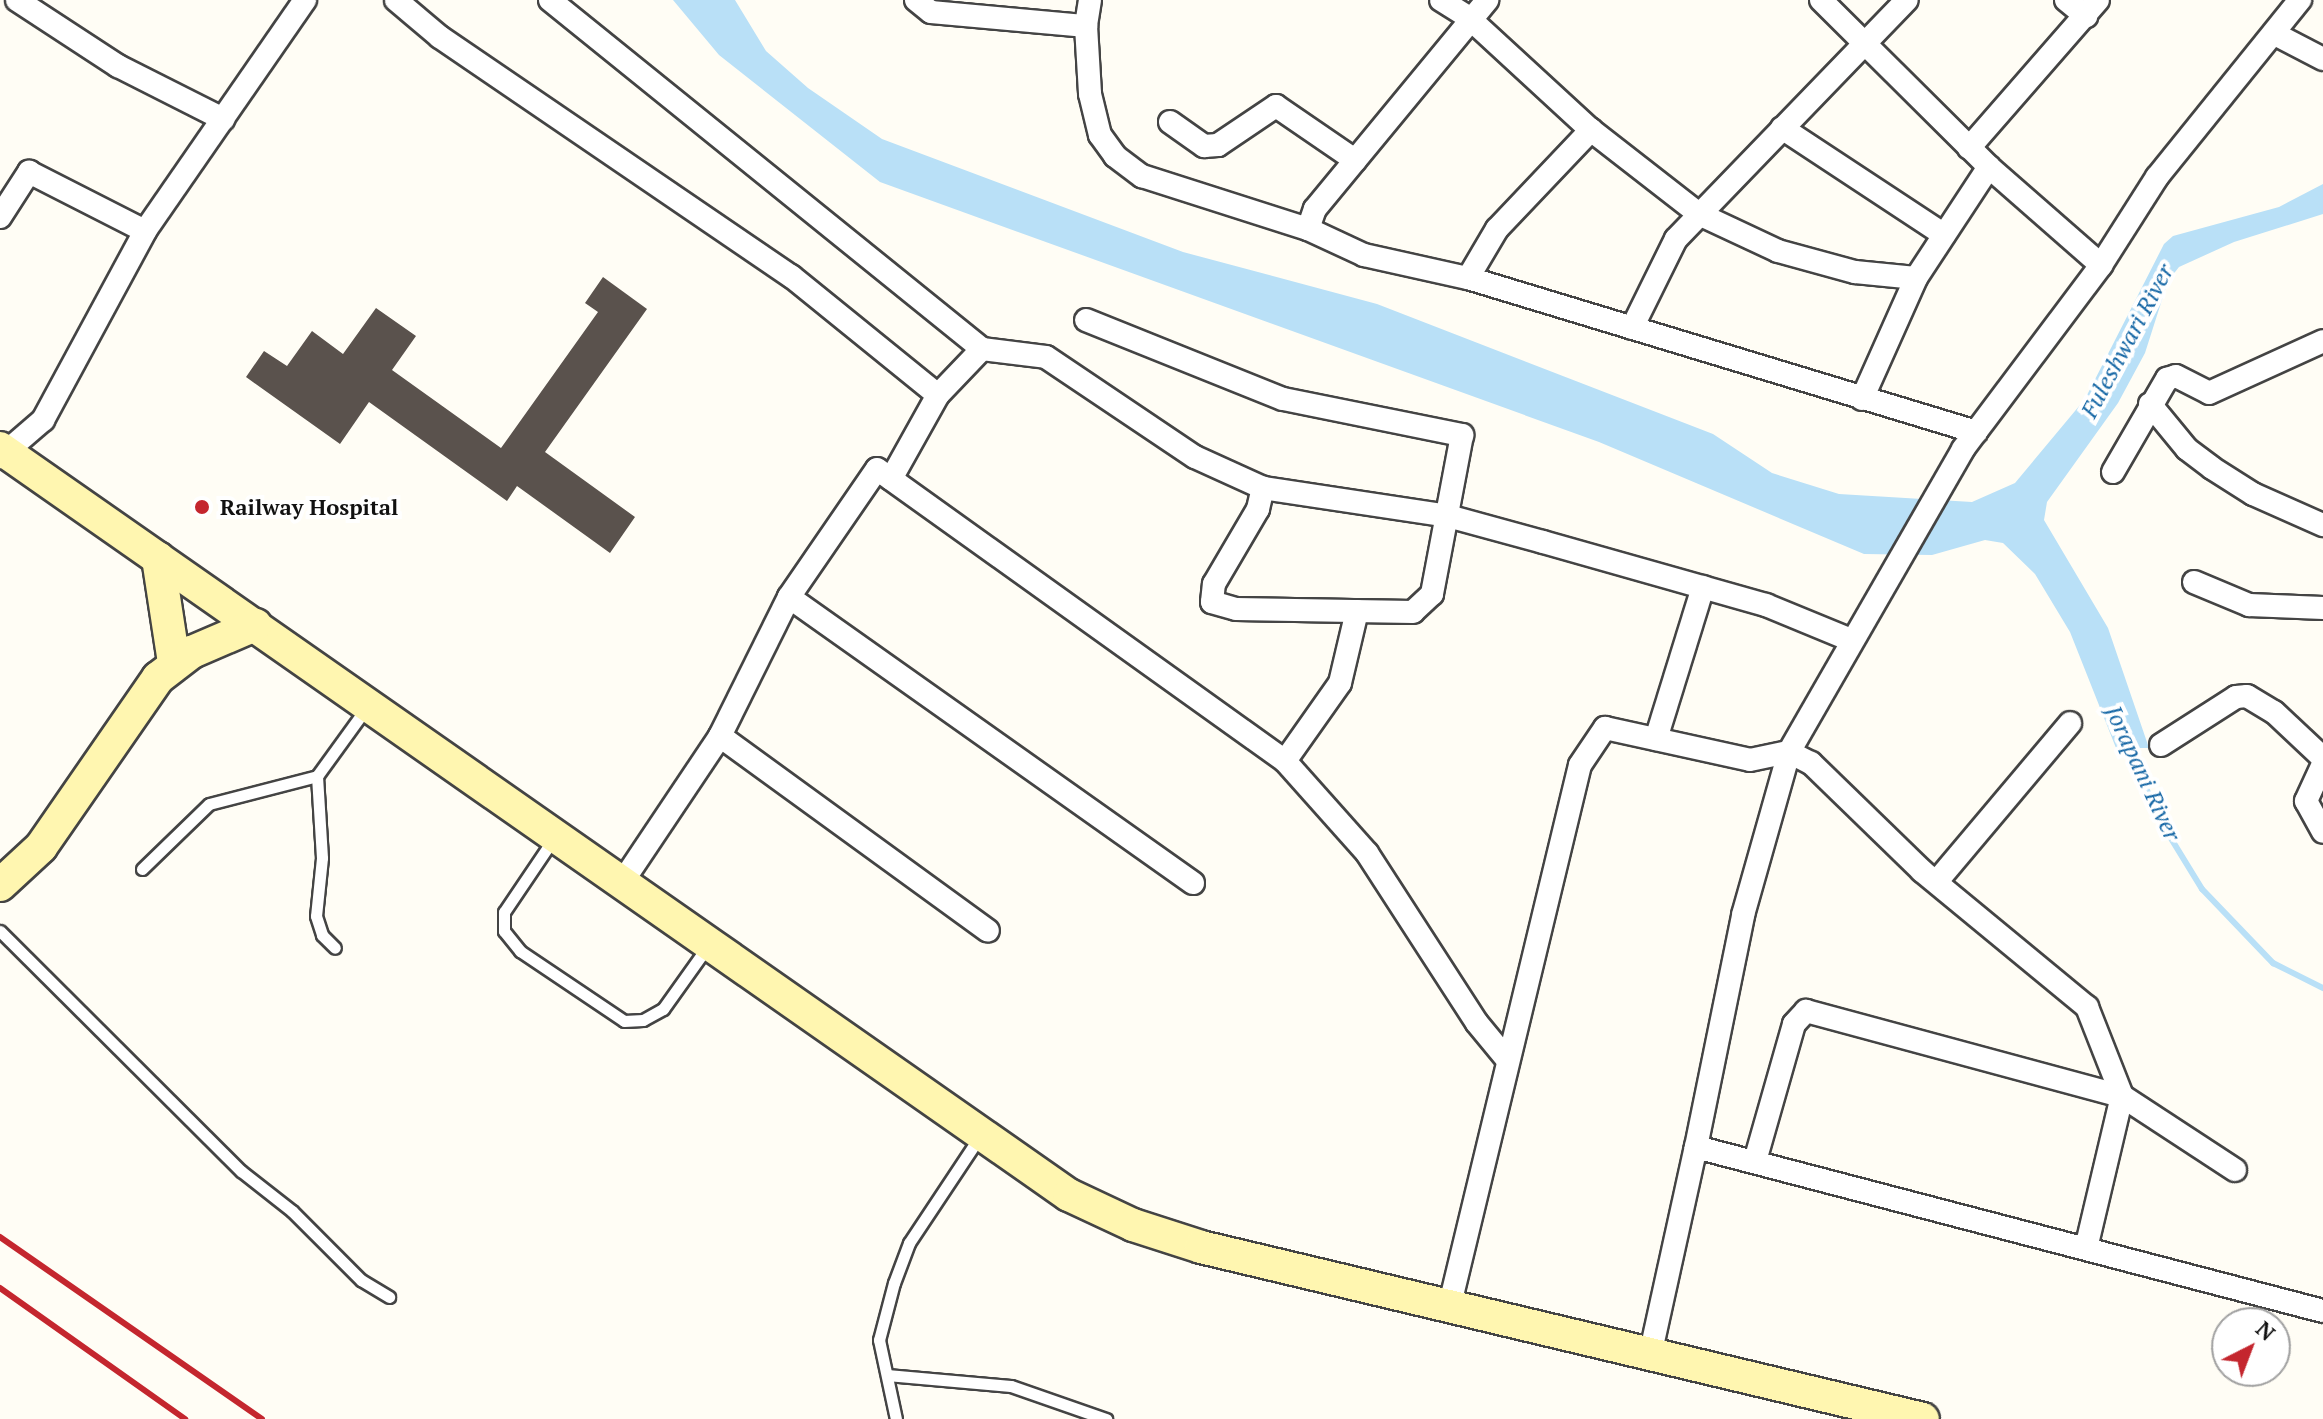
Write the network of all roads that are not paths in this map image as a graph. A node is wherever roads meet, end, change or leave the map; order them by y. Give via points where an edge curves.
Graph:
1 (4, 0) edge
2 (17, 0) edge
3 (305, 0) edge
4 (396, 0) edge
5 (550, 0) edge
6 (916, 0) edge
7 (1090, 0) edge
8 (1441, 0) edge
9 (1487, 0) edge
10 (1821, 0) edge
11 (1907, 0) edge
12 (2066, 0) edge
13 (2300, 0) edge
14 (0, 7) edge
15 (2092, 8) edge
16 (1468, 17) junction
17 (1086, 26) junction
18 (2275, 34) junction
19 (1865, 49) junction
20 (2323, 59) edge
21 (223, 119) junction
22 (1170, 122) dead end
23 (1782, 128) junction
24 (1591, 130) junction
25 (1969, 148) junction
26 (1355, 160) junction
27 (1989, 167) junction
28 (1699, 214) junction
29 (0, 217) edge
30 (1308, 229) junction
31 (145, 231) junction
32 (1944, 235) junction
33 (2101, 265) junction
34 (1468, 278) junction
35 (1916, 278) junction
36 (1086, 320) dead end
37 (1632, 328) junction
38 (2323, 341) edge
39 (982, 349) junction
40 (938, 395) junction
41 (1862, 399) junction
42 (2150, 404) junction
43 (1970, 440) junction
44 (2, 452) edge
45 (2113, 472) dead end
46 (891, 479) junction
47 (1263, 488) junction
48 (1448, 516) junction
49 (2323, 525) edge
50 (158, 558) junction
51 (2194, 582) dead end
52 (1703, 587) junction
53 (789, 597) junction
54 (2323, 608) edge
55 (1357, 611) junction
56 (255, 625) junction
57 (1851, 640) junction
58 (174, 663) junction
59 (369, 704) junction
60 (2070, 723) dead end
61 (720, 736) junction
62 (1656, 739) junction
63 (2161, 745) dead end
64 (1789, 752) junction
65 (2323, 758) edge
66 (1285, 761) junction
67 (2323, 764) edge
68 (317, 776) junction
69 (2323, 832) edge
70 (557, 834) junction
71 (142, 869) dead end
72 (1938, 880) junction
73 (623, 881) junction
74 (1193, 883) dead end
75 (0, 885) edge
76 (0, 931) edge
77 (988, 931) dead end
78 (711, 942) junction
79 (335, 948) dead end
80 (1506, 1058) junction
81 (2122, 1096) junction
82 (980, 1135) junction
83 (1696, 1147) junction
84 (1755, 1161) junction
85 (2235, 1170) dead end
86 (2086, 1248) junction
87 (389, 1297) dead end
88 (1450, 1304) junction
89 (2323, 1311) edge
90 (1651, 1351) junction
91 (887, 1375) junction
92 (896, 1419) edge
93 (1106, 1419) edge
94 (1923, 1419) edge

1 - 14 street
2 - 21 street via 118,66
3 - 21 street
4 - 40 street via 440,37 791,276
5 - 39 street via 736,145
6 - 17 street via 931,12
7 - 17 street
8 - 16 street
9 - 16 street
10 - 19 street
11 - 19 street
12 - 15 street
13 - 18 street
15 - 25 street
16 - 24 street
16 - 26 street
17 - 30 street via 1090,94 1100,135 1115,156 1142,176
18 - 20 street
18 - 33 street via 2157,177
19 - 23 street
19 - 25 street
21 - 31 street
22 - 26 street via 1192,140 1218,145 1276,106
23 - 28 street
23 - 32 street
24 - 28 street
24 - 34 street via 1497,229
25 - 27 street
26 - 30 street via 1315,209
27 - 32 street
27 - 33 street
28 - 35 street via 1778,251 1855,272
28 - 37 street via 1657,270
29 - 31 street via 29,172
30 - 34 street via 1364,255
31 - 44 street via 43,420
32 - 35 street
33 - 43 street
34 - 37 street
35 - 41 street
36 - 48 street via 1283,399 1462,435
37 - 41 street
38 - 42 street via 2209,393 2176,376 2167,379
39 - 40 street
39 - 47 street via 1046,357 1195,457
40 - 46 street
41 - 43 street
42 - 45 street
42 - 49 street via 2187,449 2212,468
43 - 57 street
44 - 50 main road
46 - 53 street via 877,469
46 - 66 street
47 - 48 street
47 - 55 street via 1258,509 1214,584 1212,602 1236,609
48 - 52 street
48 - 55 street via 1432,594 1413,612
50 - 56 main road
50 - 58 main road
51 - 54 street via 2249,605
52 - 57 street via 1766,605
52 - 62 street
53 - 61 street
53 - 74 street
55 - 66 street via 1340,683
56 - 58 main road
56 - 59 main road
57 - 64 street
58 - 75 main road via 41,847
59 - 68 lane
59 - 70 main road
60 - 72 street
61 - 73 street
61 - 77 street
62 - 64 street via 1750,760
62 - 80 street via 1605,728 1580,765
63 - 65 street via 2236,697 2247,696 2274,712
64 - 72 street via 1811,763 1922,871
64 - 83 street via 1743,915
66 - 80 street via 1367,853 1477,1023
67 - 69 street via 2306,801
68 - 71 lane via 209,804
68 - 79 lane via 322,819 316,916 322,935
70 - 73 main road
70 - 78 lane via 504,912 504,931 520,951 624,1021 643,1020 663,1009
72 - 81 street via 2087,1007
73 - 78 main road
76 - 87 lane via 241,1171 292,1211 361,1280
78 - 82 main road
80 - 88 street
81 - 84 street via 1806,1011 1794,1024
81 - 85 street
81 - 86 street
82 - 88 main road via 1069,1195 1144,1229
82 - 91 lane via 909,1243 879,1340
83 - 84 street
83 - 90 street
84 - 86 street
86 - 89 street
88 - 90 main road
90 - 94 main road
91 - 92 lane
91 - 93 lane via 1011,1386

